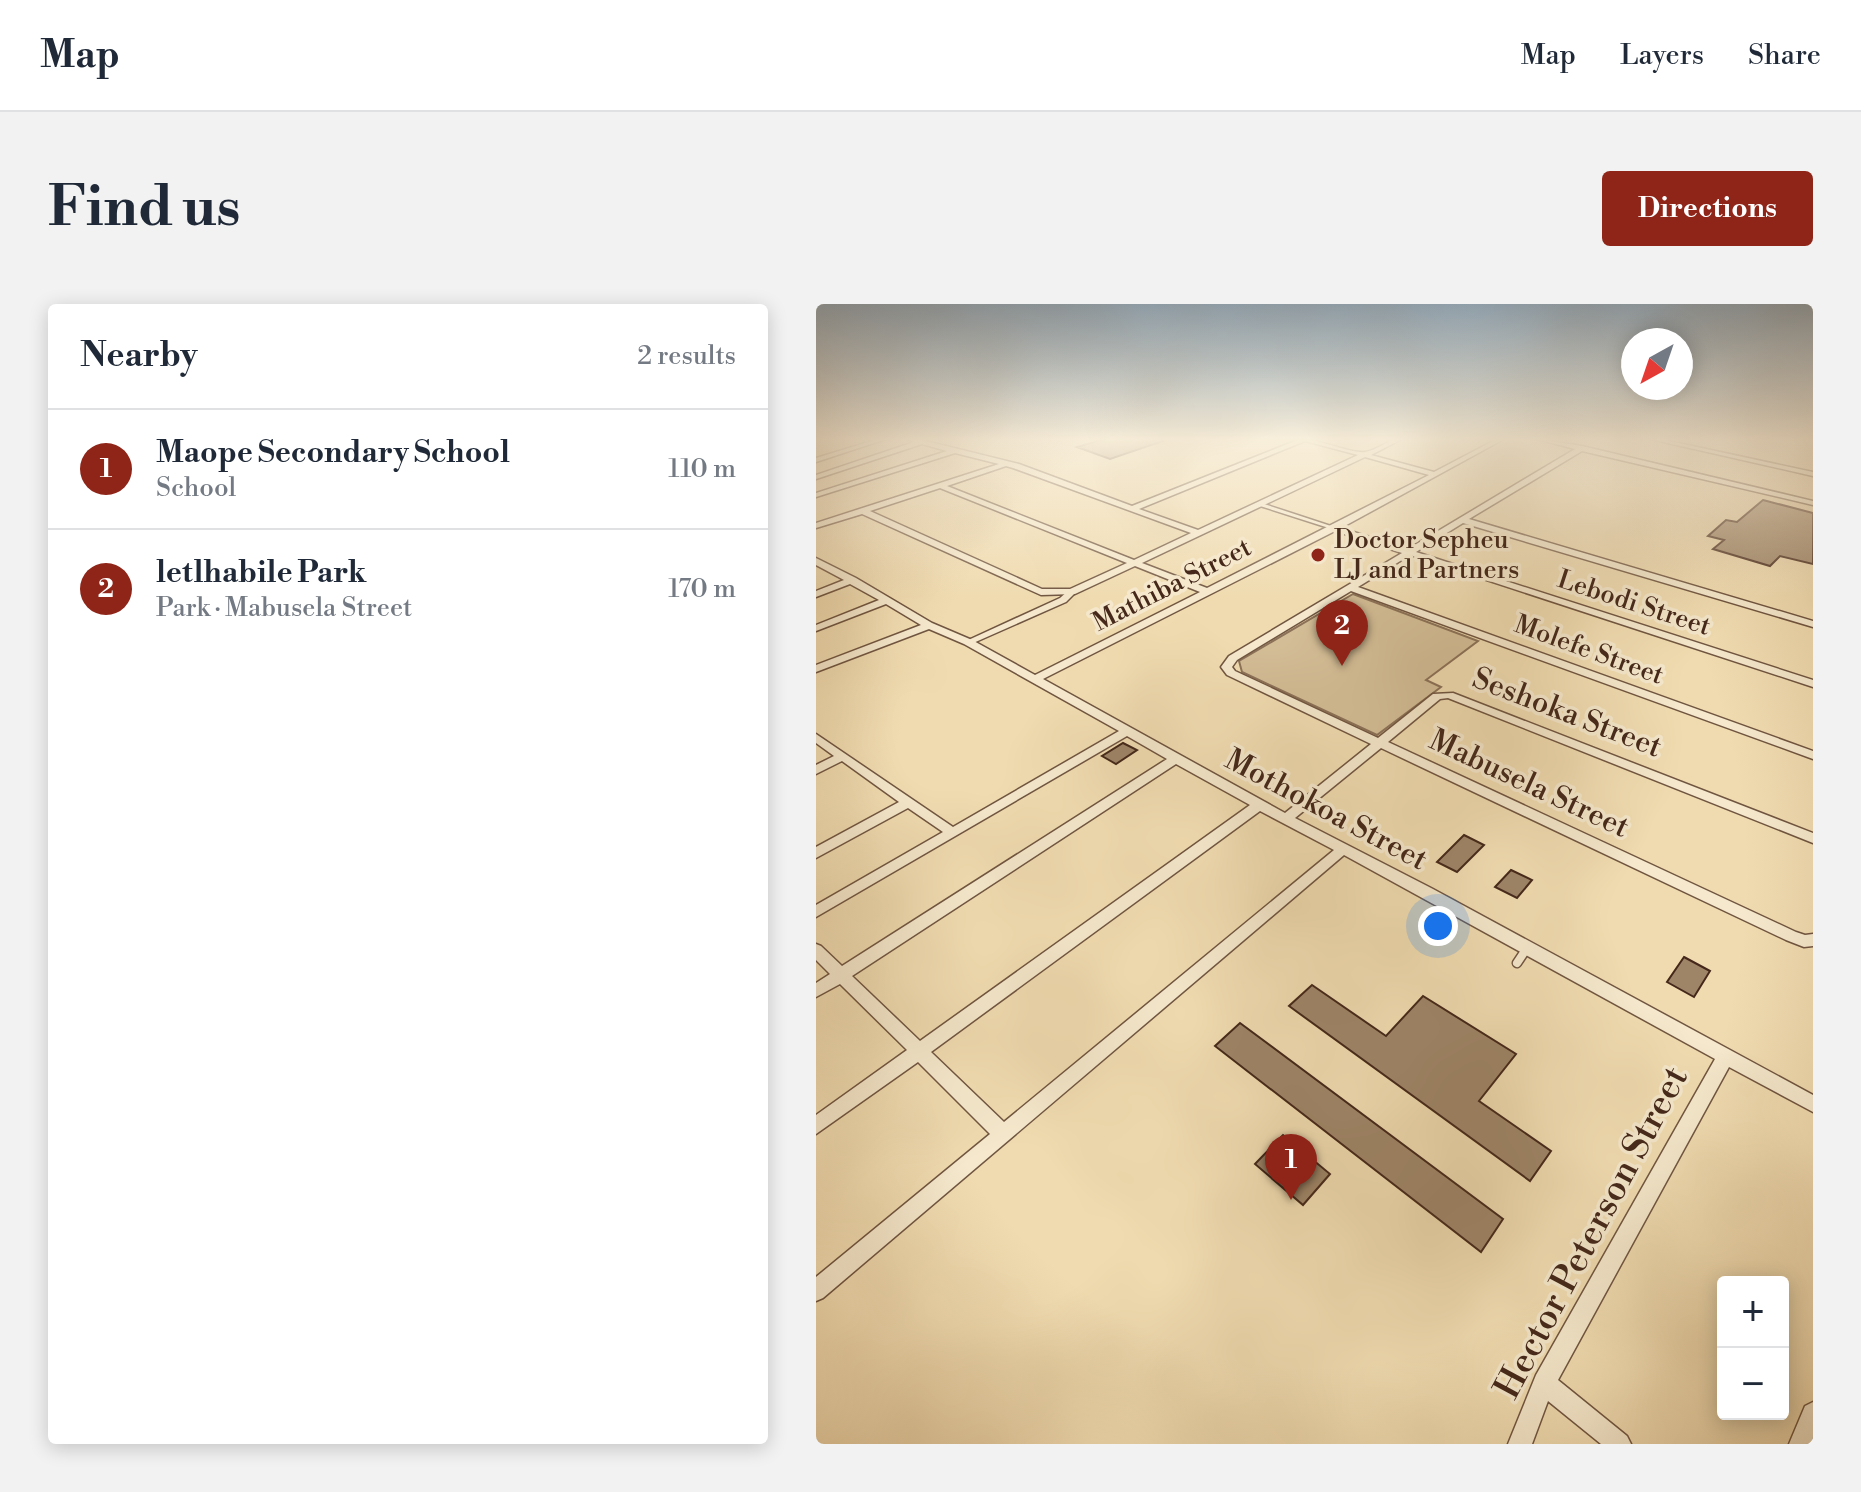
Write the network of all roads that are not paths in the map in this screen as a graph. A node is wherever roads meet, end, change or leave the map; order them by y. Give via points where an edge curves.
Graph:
1 (917, 492) edge
2 (957, 492) edge
3 (1087, 492) edge
4 (1174, 492) edge
5 (1285, 492) edge
6 (1401, 492) edge
7 (1508, 492) edge
8 (1768, 492) edge
9 (1813, 503) edge
10 (1259, 504) junction
11 (1132, 509) junction
12 (861, 510) junction
13 (1462, 520) junction
14 (816, 526) edge
15 (1334, 528) junction
16 (1198, 533) junction
17 (1408, 553) junction
18 (1134, 563) junction
19 (820, 566) edge
20 (853, 580) junction
21 (1350, 587) junction
22 (1072, 592) junction
23 (1208, 592) junction
24 (816, 594) edge
25 (886, 601) junction
26 (1813, 624) edge
27 (929, 625) junction
28 (816, 628) edge
29 (968, 642) junction
30 (816, 669) edge
31 (1033, 680) junction
32 (1813, 684) edge
33 (1128, 731) junction
34 (816, 738) edge
35 (1382, 743) junction
36 (1813, 755) edge
37 (843, 756) junction
38 (1175, 759) junction
39 (816, 770) edge
40 (909, 802) junction
41 (1259, 805) junction
42 (1287, 818) junction
43 (953, 833) junction
44 (1813, 838) edge
45 (1343, 849) junction
46 (816, 853) edge
47 (816, 912) edge
48 (1813, 940) edge
49 (1528, 948) junction
50 (816, 950) edge
51 (1517, 963) dead end
52 (841, 975) junction
53 (816, 991) edge
54 (918, 1051) junction
55 (1726, 1056) junction
56 (1813, 1104) edge
57 (816, 1126) edge
58 (1003, 1134) junction
59 (816, 1291) edge
60 (1544, 1383) junction
61 (1813, 1414) edge
62 (1520, 1444) edge
63 (1619, 1444) edge
64 (1801, 1444) edge

1 - 12 street
2 - 18 street
3 - 11 street
4 - 11 street
5 - 10 street
6 - 15 street, Mathiba Street
7 - 13 street
8 - 9 street
10 - 15 street, Lebodi Street
10 - 16 street
11 - 16 street
12 - 14 street
12 - 22 street via 1041,592
13 - 17 street
13 - 26 street
15 - 17 street, Lebodi Street
15 - 23 street, Mathiba Street
16 - 18 street
17 - 21 street
17 - 32 street, Lebodi Street
18 - 22 street
18 - 23 street
19 - 20 street, Mothokoa Street
20 - 24 street
20 - 25 street, Mothokoa Street
21 - 35 street, Mabusela Street via 1226,667
21 - 36 street, Molefe Street
22 - 29 street
23 - 31 street, Mathiba Street
25 - 27 street, Mothokoa Street
25 - 28 street
27 - 29 street, Mothokoa Street
27 - 30 street
29 - 31 street, Mothokoa Street
31 - 33 street, Mothokoa Street
33 - 38 street, Mothokoa Street
33 - 43 street
34 - 37 street
35 - 42 street, Seshoka Street
35 - 44 street, Seshoka Street via 1437,696 1449,695
35 - 48 street, Mabusela Street via 1791,936
37 - 39 street
37 - 40 street
38 - 41 street, Mothokoa Street
38 - 52 street
40 - 43 street
40 - 46 street
41 - 42 street, Mothokoa Street
41 - 54 street
42 - 45 street, Mothokoa Street
43 - 47 street
45 - 49 street, Mothokoa Street
45 - 58 street
49 - 51 lane
49 - 55 street, Mothokoa Street
50 - 52 street
52 - 53 street
52 - 54 street
54 - 57 street
54 - 58 street
55 - 56 street, Mothokoa Street
55 - 60 street, Hector Peterson Street
58 - 59 street
60 - 62 street, Hector Peterson Street
60 - 63 street
61 - 64 street

